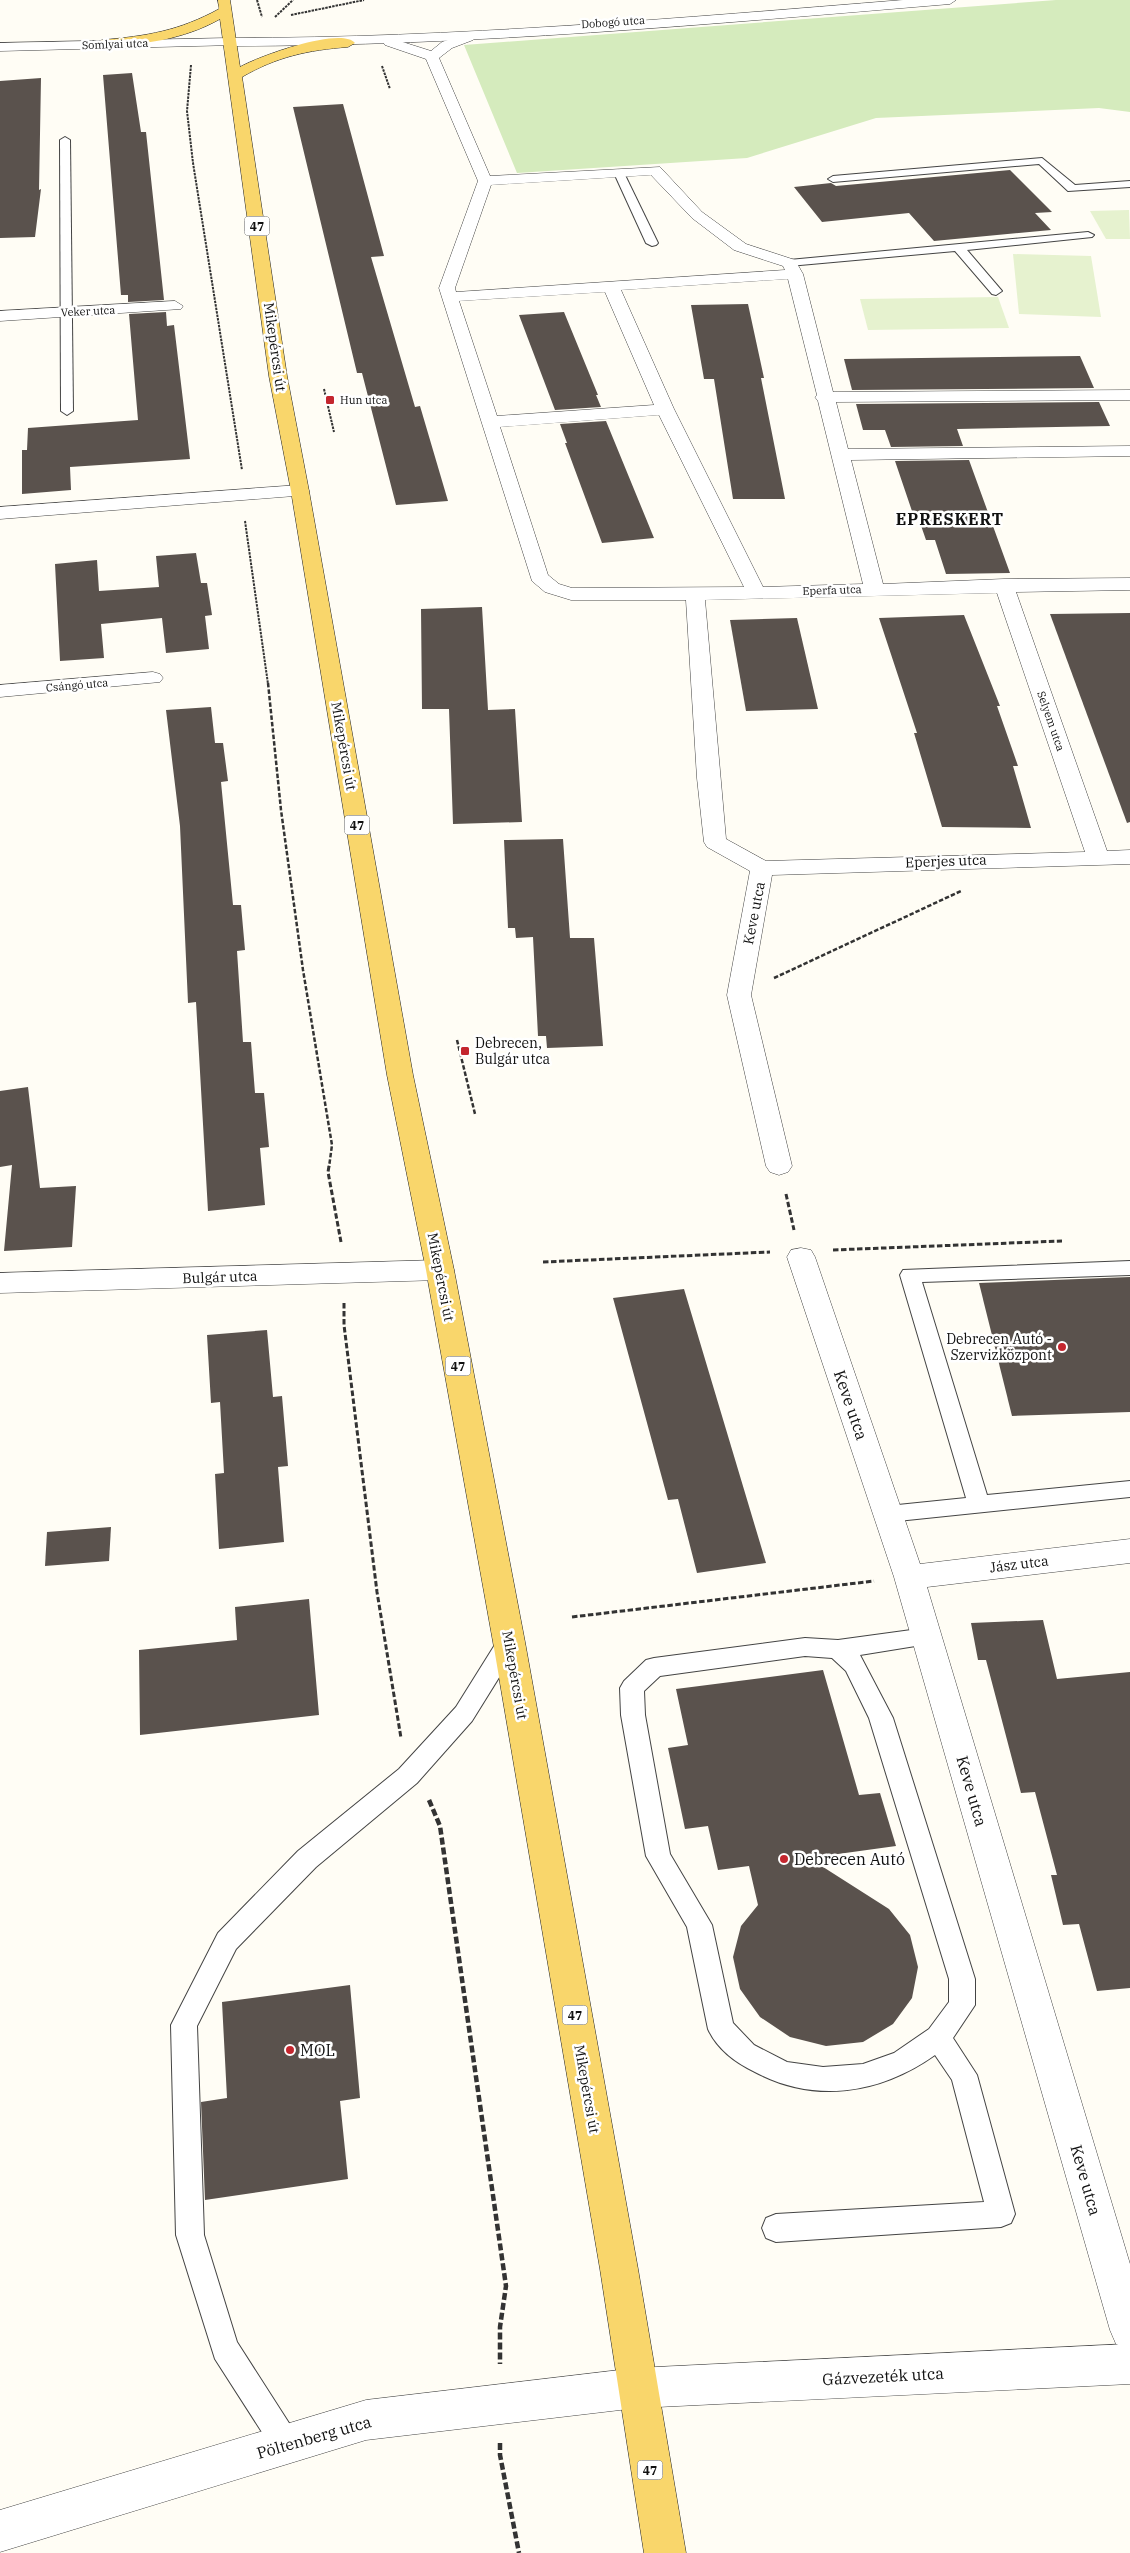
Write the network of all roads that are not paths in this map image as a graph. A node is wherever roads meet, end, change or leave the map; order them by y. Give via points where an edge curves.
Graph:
1 (950, 0) edge
2 (225, 5) edge
3 (468, 37) junction
4 (230, 42) junction
5 (390, 42) junction
6 (348, 43) junction
7 (102, 44) junction
8 (0, 47) edge
9 (432, 57) junction
10 (236, 75) junction
11 (65, 140) dead end
12 (619, 173) junction
13 (833, 179) dead end
14 (485, 181) junction
15 (1130, 184) edge
16 (1088, 235) dead end
17 (652, 243) dead end
18 (958, 247) junction
19 (792, 268) junction
20 (611, 287) junction
21 (996, 292) dead end
22 (450, 297) junction
23 (175, 306) dead end
24 (67, 312) junction
25 (0, 316) edge
26 (1130, 395) edge
27 (824, 397) junction
28 (665, 409) junction
29 (67, 411) dead end
30 (490, 422) junction
31 (1130, 451) edge
32 (841, 456) junction
33 (300, 491) junction
34 (0, 513) edge
35 (1130, 584) edge
36 (1004, 585) junction
37 (874, 588) junction
38 (756, 592) junction
39 (695, 594) junction
40 (153, 678) dead end
41 (0, 692) edge
42 (1098, 857) junction
43 (1130, 857) edge
44 (762, 868) junction
45 (779, 1166) road end
46 (801, 1257) road end
47 (1130, 1268) edge
48 (440, 1270) junction
49 (0, 1283) edge
50 (1130, 1490) edge
51 (979, 1505) junction
52 (888, 1514) junction
53 (1130, 1551) edge
54 (909, 1577) junction
55 (926, 1637) junction
56 (510, 1642) junction
57 (838, 1649) junction
58 (938, 2038) junction
59 (776, 2228) dead end
60 (1130, 2330) edge
61 (1130, 2364) edge
62 (637, 2388) junction
63 (286, 2444) junction
64 (0, 2532) edge
65 (664, 2553) edge

1 - 3 street, Dobogó utca via 603,30
2 - 4 main road, Mikepércsi út / 47
2 - 7 main road via 196,28 174,36
3 - 5 street, Dobogó utca
3 - 9 street via 447,45
4 - 6 street, Dobogó utca
4 - 7 street, Somlyai utca
4 - 10 main road, Mikepércsi út / 47
5 - 6 street, Dobogó utca
5 - 9 street
6 - 10 main road via 286,50
7 - 8 street, Somlyai utca
9 - 14 street
10 - 33 main road, Mikepércsi út / 47 via 278,376
11 - 24 lane
12 - 14 street
12 - 17 lane
12 - 19 street via 655,170 697,215 740,248
13 - 15 lane via 1042,162 1072,188
14 - 22 street via 446,288
16 - 18 lane
18 - 19 lane
18 - 21 lane
19 - 20 street
19 - 27 street
20 - 22 street
20 - 28 street
22 - 30 street
23 - 24 street, Veker utca
24 - 25 street, Veker utca
24 - 29 lane
26 - 27 street
27 - 32 street
28 - 30 street
28 - 38 street
30 - 39 street, Eperfa utca via 539,577 552,588 570,594
31 - 32 street
32 - 37 street
33 - 34 street
33 - 48 main road, Mikepércsi út / 47 via 400,1075
35 - 36 street, Eperfa utca
36 - 37 street, Eperfa utca
36 - 42 street, Selyem utca
37 - 38 street, Eperfa utca
38 - 39 street, Eperfa utca
39 - 44 street, Keve utca via 715,842
40 - 41 street, Csángó utca
42 - 43 street, Eperjes utca
42 - 44 street, Eperjes utca
44 - 45 street, Keve utca via 738,995
46 - 52 street, Keve utca
47 - 51 lane via 910,1275
48 - 49 street, Bulgár utca
48 - 56 main road, Mikepércsi út / 47
50 - 51 lane
51 - 52 lane
52 - 54 street, Keve utca
53 - 54 street, Jász utca
54 - 55 street, Keve utca
55 - 57 lane
55 - 60 street, Keve utca
56 - 62 main road, Mikepércsi út / 47
56 - 63 lane via 464,1714 408,1776 307,1859 227,1941 184,2024 190,2235 225,2349
57 - 58 lane via 855,1665 881,1718 962,1979 962,2005
57 - 58 lane via 805,1647 654,1667 632,1688 633,1715 658,1856 699,1925 721,2029 746,2054 784,2074 823,2080 863,2076 902,2063
58 - 59 lane via 964,2075 1001,2214
61 - 62 street, Gázvezeték utca
62 - 63 street, Pöltenberg utca via 366,2420
62 - 65 main road, Mikepércsi út / 47
63 - 64 street, Pöltenberg utca

